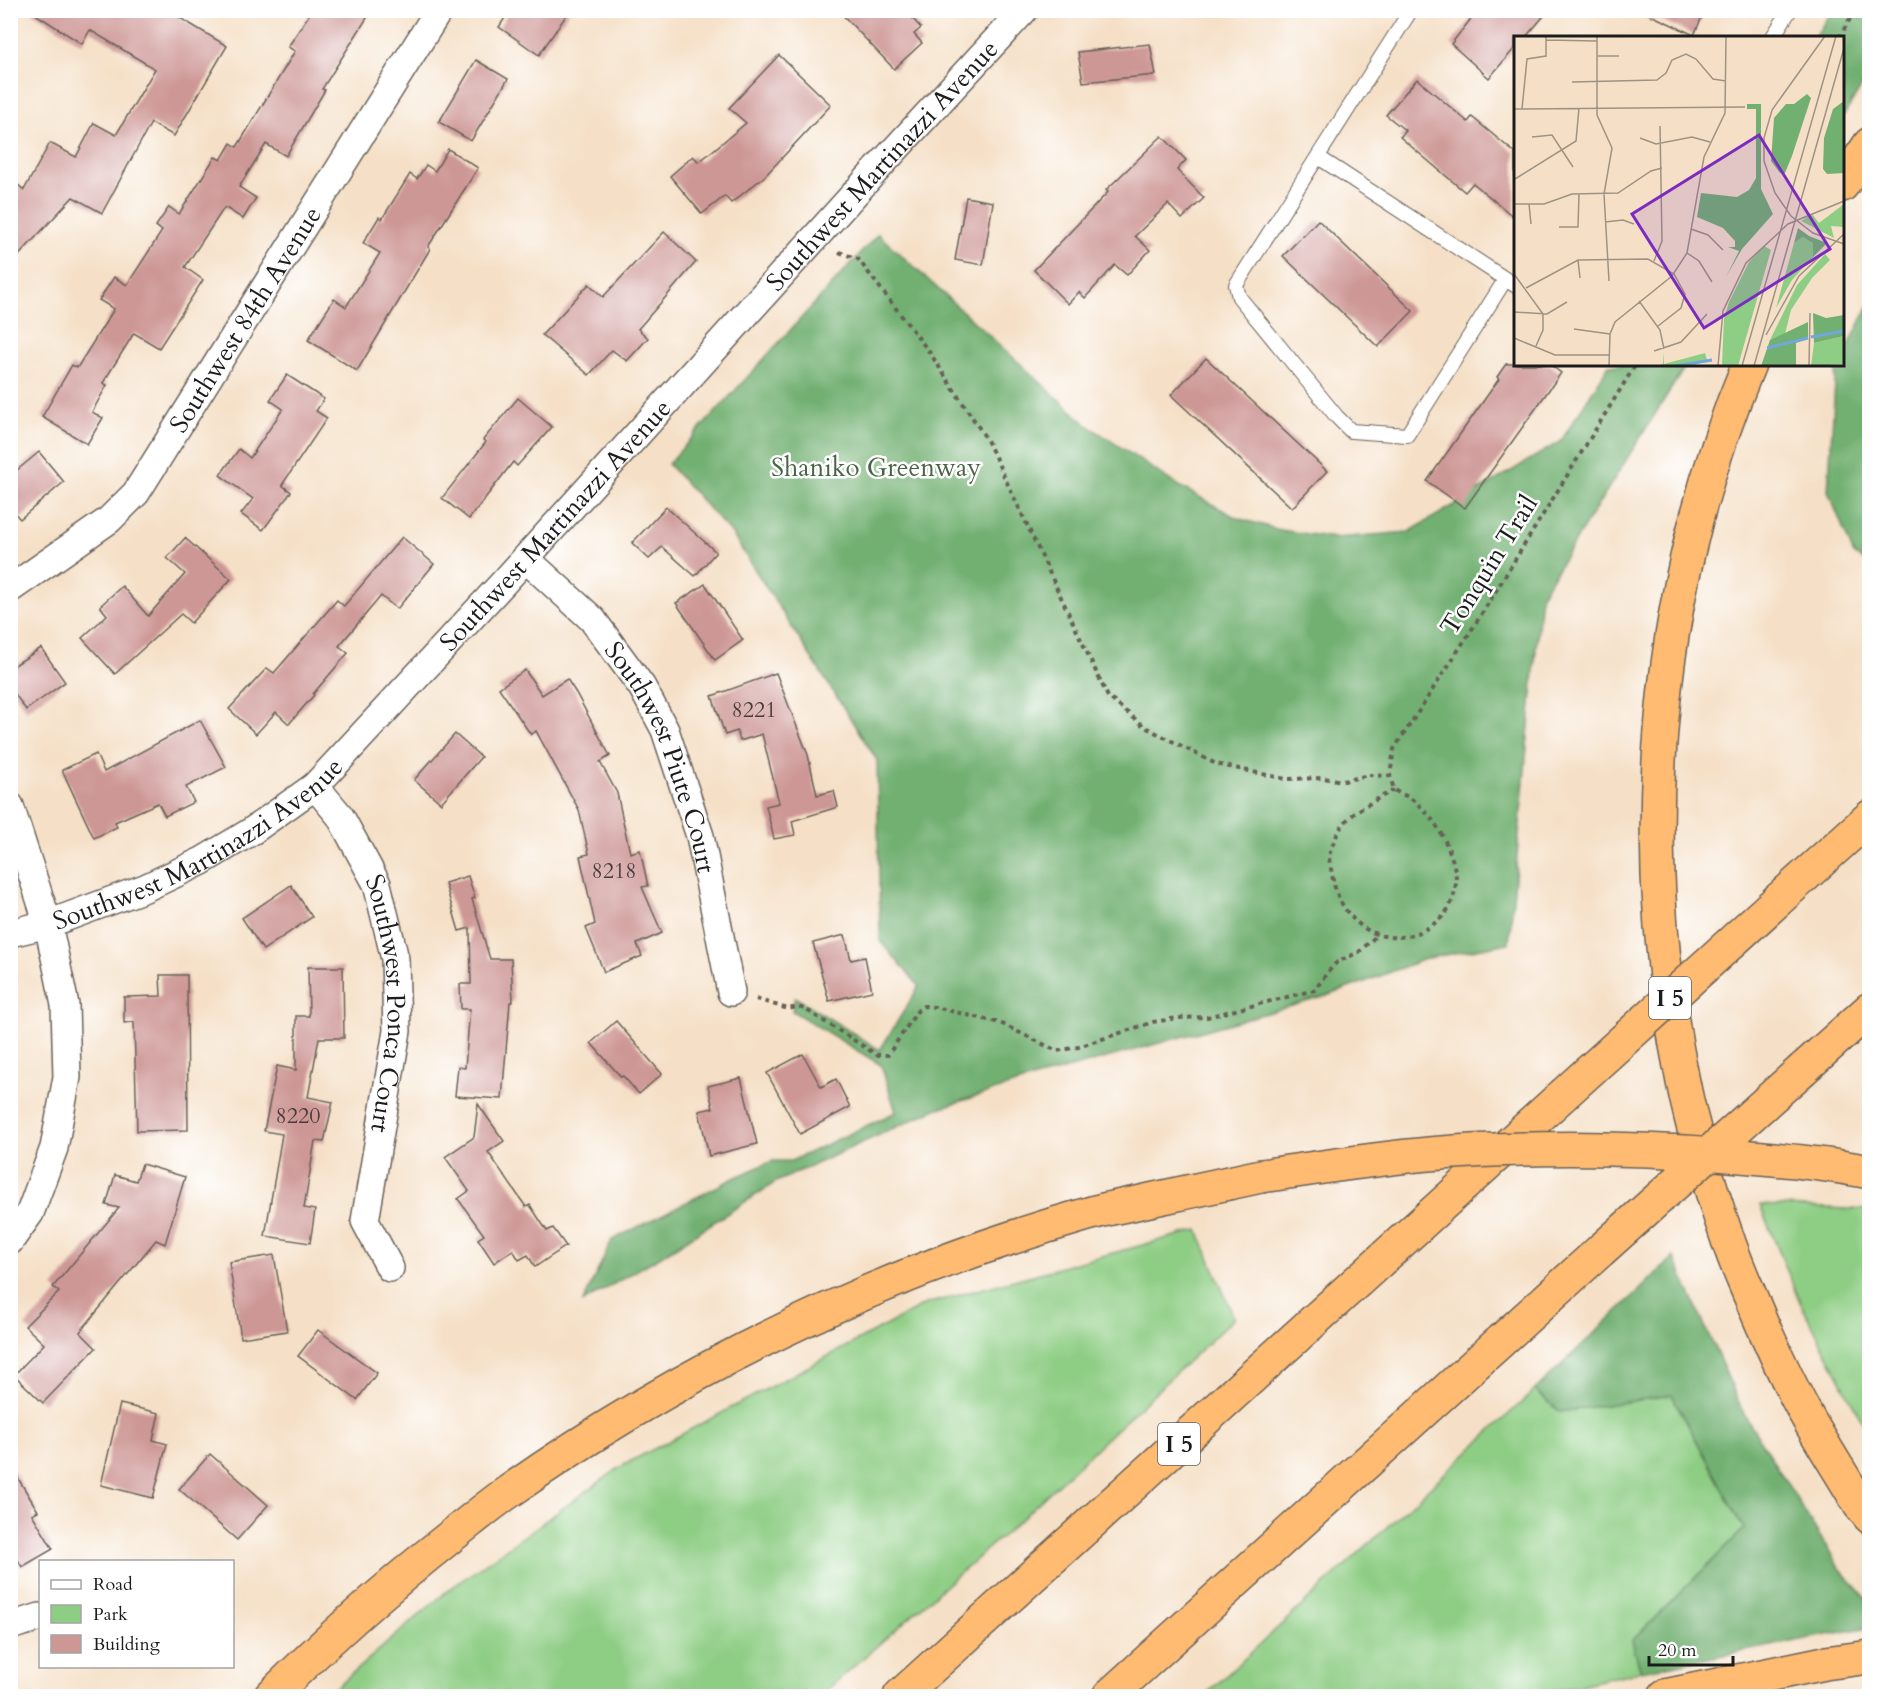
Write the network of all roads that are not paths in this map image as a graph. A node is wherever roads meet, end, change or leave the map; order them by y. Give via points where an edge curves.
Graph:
1 (439, 10) edge
2 (1024, 10) edge
3 (1411, 10) edge
4 (1790, 10) edge
5 (1773, 36) edge
6 (1869, 144) edge
7 (1318, 157) junction
8 (1844, 182) edge
9 (1510, 283) edge
10 (1748, 366) edge
11 (526, 559) junction
12 (10, 589) edge
13 (315, 786) junction
14 (10, 806) edge
15 (1869, 817) edge
16 (48, 924) junction
17 (10, 933) edge
18 (731, 992) road end
19 (1869, 1008) edge
20 (1869, 1172) edge
21 (10, 1241) edge
22 (390, 1268) dead end
23 (1869, 1517) edge
24 (39, 1617) edge
25 (10, 1626) edge
26 (1869, 1657) edge
27 (272, 1696) edge
28 (900, 1696) edge
29 (1109, 1696) edge
30 (1665, 1696) edge

1 - 12 street, Southwest 84th Avenue via 136,493 109,520
2 - 11 street, Southwest Martinazzi Avenue
3 - 7 lane
4 - 5 lane
6 - 8 highway
7 - 9 lane
7 - 9 lane via 1236,285 1239,297 1351,431 1407,435
10 - 23 highway via 1704,488 1670,649 1659,735 1657,817 1666,986 1683,1083 1730,1245 1804,1412
11 - 13 street, Southwest Martinazzi Avenue
11 - 18 street, Southwest Piute Court via 592,619 642,687 665,730 700,836
13 - 16 street, Southwest Martinazzi Avenue via 202,861 145,888
13 - 22 street, Southwest Ponca Court via 340,816 377,884 395,959 397,1031 365,1221
14 - 16 street
15 - 28 highway, I 5, bridge
16 - 17 street, Southwest Martinazzi Avenue
16 - 21 street via 65,1005 67,1077 54,1148 30,1213
19 - 29 highway, bridge
20 - 27 highway, bridge via 1684,1151 1597,1148 1428,1154 1261,1176 1091,1213 991,1244 885,1284 766,1337 590,1437 502,1496 413,1567
24 - 25 street
26 - 30 highway

